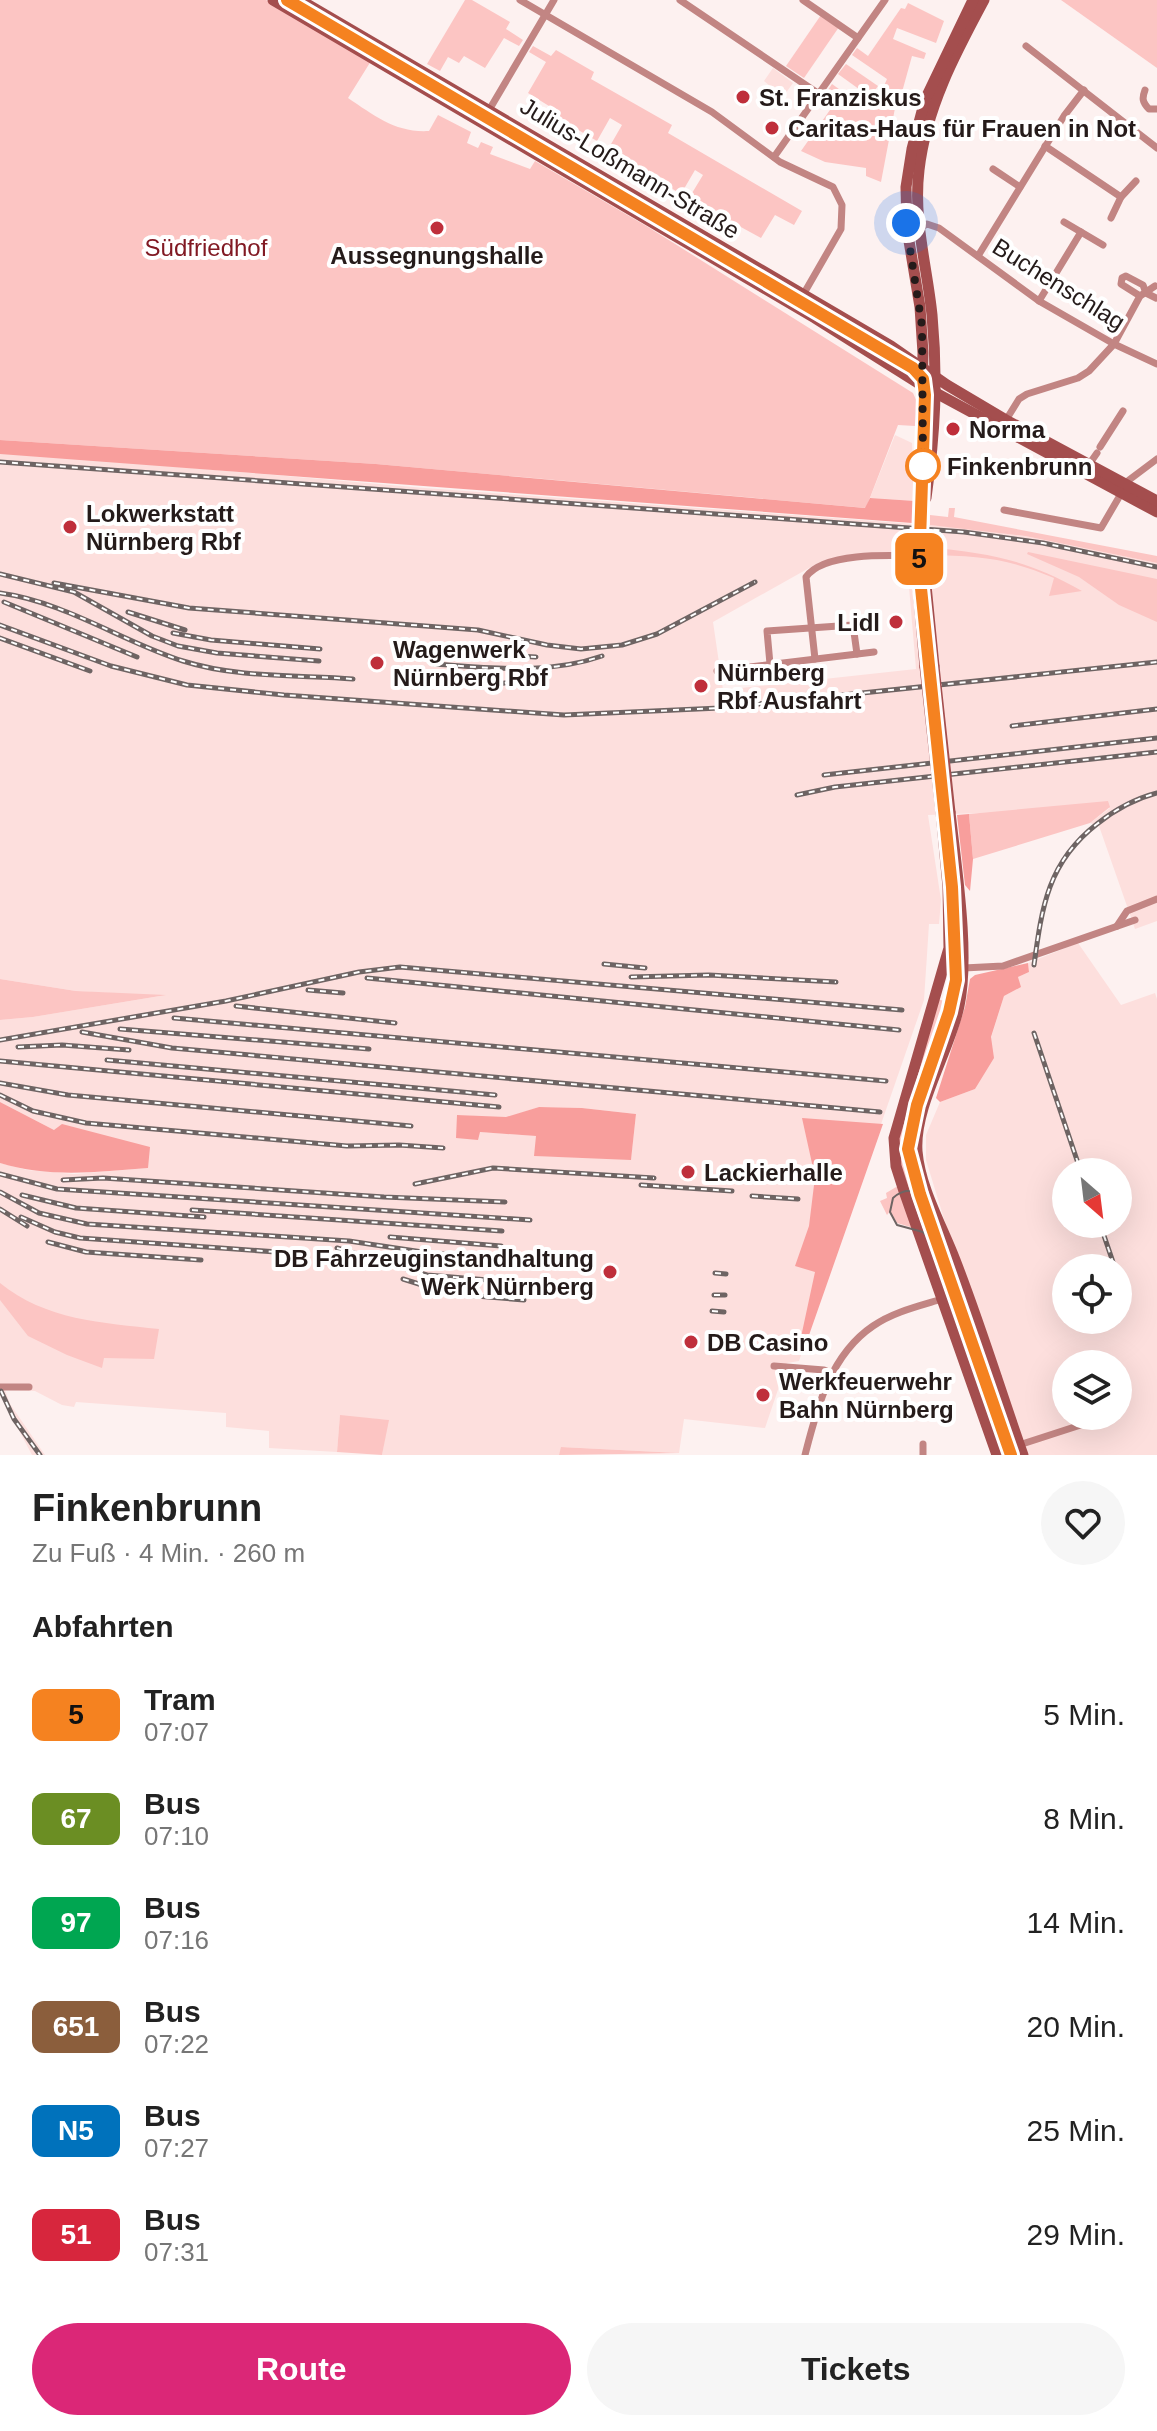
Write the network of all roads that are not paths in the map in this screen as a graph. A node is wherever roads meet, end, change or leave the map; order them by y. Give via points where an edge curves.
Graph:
1 (273, 0) edge
2 (300, 0) edge
3 (520, 0) edge
4 (554, 0) edge
5 (680, 0) edge
6 (803, 0) edge
7 (885, 0) edge
8 (973, 0) edge
9 (984, 0) edge
10 (545, 15) junction
11 (858, 38) junction
12 (1026, 46) dead end
13 (1084, 90) junction
14 (1145, 90) dead end
15 (819, 94) junction
16 (1157, 109) edge
17 (489, 110) junction
18 (482, 122) junction
19 (1045, 146) junction
20 (1157, 148) edge
21 (774, 157) junction
22 (993, 169) dead end
23 (1136, 181) dead end
24 (1020, 187) junction
25 (1121, 197) junction
26 (1111, 218) dead end
27 (1064, 222) dead end
28 (912, 229) junction
29 (1081, 232) junction
30 (1103, 245) dead end
31 (978, 256) junction
32 (1156, 284) edge
33 (1143, 294) junction
34 (803, 295) junction
35 (1156, 298) edge
36 (1039, 301) junction
37 (922, 326) junction
38 (1114, 344) junction
39 (898, 351) junction
40 (1157, 364) edge
41 (923, 367) junction
42 (935, 376) junction
43 (923, 386) junction
44 (936, 393) junction
45 (960, 406) junction
46 (1123, 411) dead end
47 (936, 419) junction
48 (1006, 420) junction
49 (1096, 454) junction
50 (1157, 459) edge
51 (1124, 488) junction
52 (1157, 501) edge
53 (1004, 510) dead end
54 (1157, 512) edge
55 (920, 556) junction
56 (811, 628) junction
57 (874, 652) dead end
58 (857, 654) junction
59 (815, 659) junction
60 (770, 664) junction
61 (717, 671) dead end
62 (945, 812) junction
63 (1157, 899) edge
64 (1135, 920) dead end
65 (1116, 928) junction
66 (944, 969) junction
67 (962, 969) junction
68 (965, 1291) junction
69 (942, 1299) junction
70 (774, 1366) dead end
71 (831, 1373) junction
72 (996, 1377) junction
73 (973, 1385) junction
74 (0, 1387) edge
75 (29, 1387) dead end
76 (1071, 1430) edge
77 (923, 1444) dead end
78 (1021, 1450) edge
79 (805, 1455) edge
80 (923, 1455) edge
81 (997, 1455) edge

1 - 18 main road, Julius-Loßmann-Straße
2 - 17 main road, Julius-Loßmann-Straße
3 - 10 street
4 - 10 street
5 - 15 street
6 - 11 street
7 - 11 street
8 - 28 main road via 918,122 906,187
9 - 28 main road via 931,113
10 - 17 street
10 - 21 street via 712,112
11 - 15 street
12 - 13 street
13 - 19 street
13 - 20 street
14 - 16 street via 1144,104
15 - 21 street
17 - 18 street
17 - 34 main road, Julius-Loßmann-Straße
18 - 43 main road, Julius-Loßmann-Straße
19 - 24 street
19 - 25 street
21 - 34 street via 833,187 842,205 841,229
22 - 24 street
23 - 25 street
24 - 31 street
25 - 26 street
27 - 29 street
28 - 31 street, Buchenschlag via 927,224 945,231
28 - 37 main road
28 - 42 main road via 932,313
29 - 30 street
29 - 36 street
31 - 36 street, Buchenschlag
32 - 33 street
33 - 35 street
33 - 38 street
34 - 39 main road, Julius-Loßmann-Straße
36 - 38 street, Buchenschlag
37 - 39 main road via 915,343
37 - 41 main road
38 - 40 street, Buchenschlag
38 - 48 street via 1078,378 1019,399
39 - 41 main road, Julius-Loßmann-Straße
41 - 42 main road, Julius-Loßmann-Straße
41 - 43 main road
42 - 44 main road
42 - 48 main road, Julius-Loßmann-Straße
43 - 44 main road, Julius-Loßmann-Straße
43 - 55 main road
44 - 45 main road, Julius-Loßmann-Straße
44 - 47 main road
45 - 47 main road
45 - 51 main road, Julius-Loßmann-Straße
46 - 49 street
47 - 55 main road
48 - 49 main road, Julius-Loßmann-Straße
49 - 51 main road, Julius-Loßmann-Straße
50 - 51 street
51 - 52 main road
51 - 53 street via 1101,528
51 - 54 main road
55 - 56 street via 859,557 811,569 806,577
55 - 62 main road, bridge
56 - 58 street via 853,625
56 - 59 street
56 - 60 street via 767,631
57 - 58 street
58 - 59 street
59 - 60 street
60 - 61 street
62 - 66 main road via 950,913
62 - 67 main road via 958,890
63 - 65 street via 1127,911
64 - 65 street
65 - 67 street via 1003,966
66 - 67 street
66 - 69 main road via 894,1143 897,1169
67 - 68 main road via 959,1008 917,1145 921,1170
68 - 69 main road
68 - 72 main road
69 - 71 street via 872,1327
69 - 73 main road
70 - 71 street
71 - 79 street
72 - 73 main road
72 - 78 main road
73 - 81 main road
74 - 75 street
76 - 78 street
77 - 80 street

